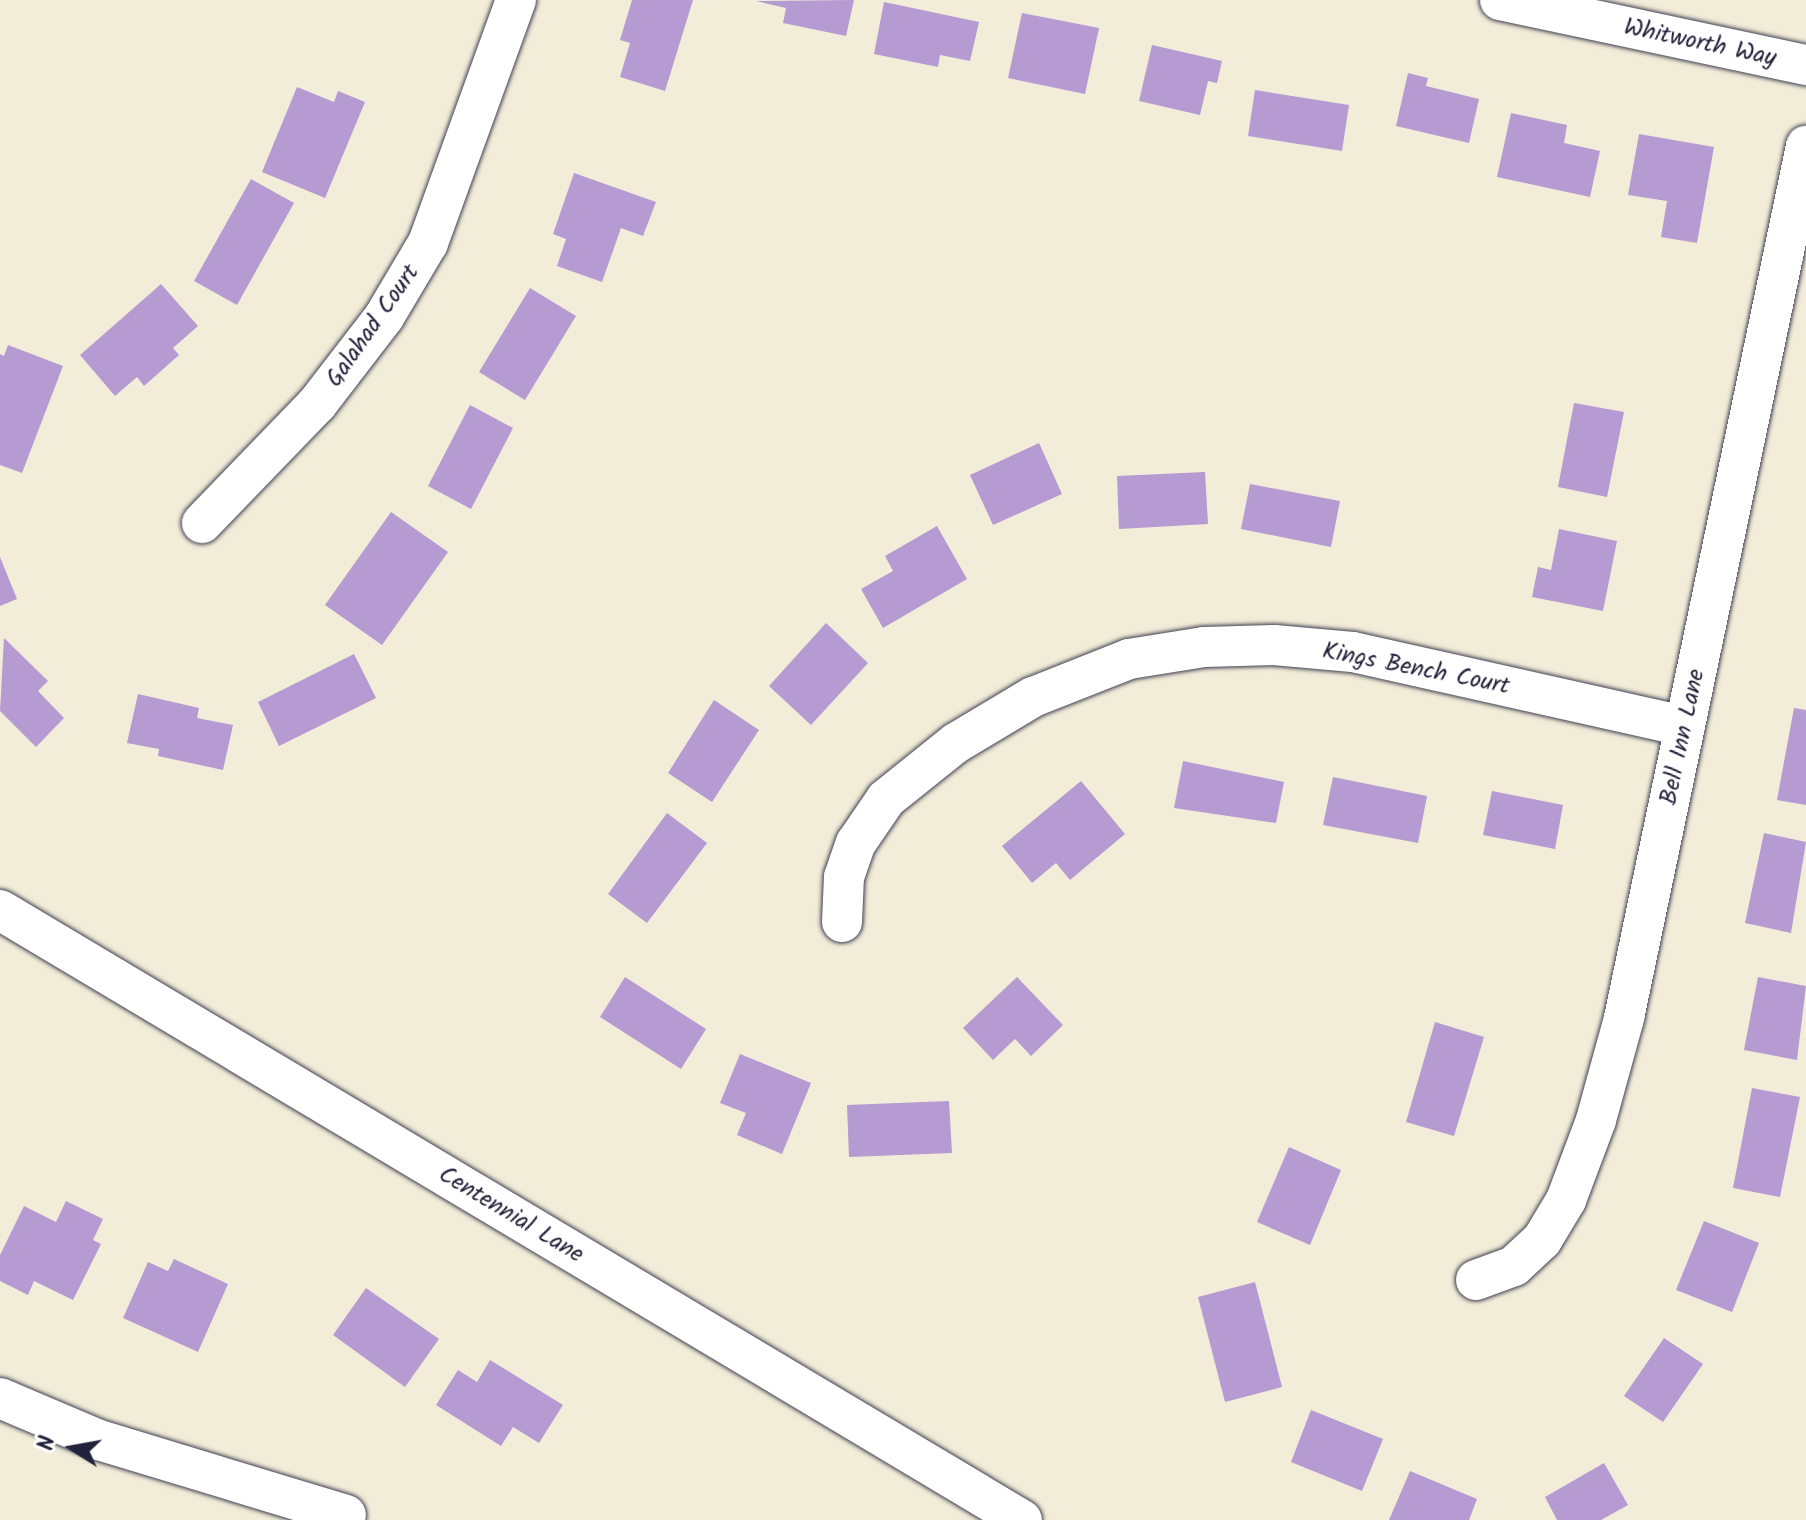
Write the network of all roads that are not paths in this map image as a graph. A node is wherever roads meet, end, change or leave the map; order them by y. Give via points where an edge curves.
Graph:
1 (516, 0) edge
2 (1500, 0) edge
3 (1806, 65) edge
4 (1806, 146) edge
5 (202, 523) dead end
6 (1685, 726) junction
7 (0, 910) edge
8 (842, 922) dead end
9 (1476, 1280) dead end
10 (0, 1398) edge
11 (346, 1515) dead end
12 (1022, 1520) edge

1 - 5 street, Galahad Court via 428,243 384,317 317,404
2 - 3 street, Whitworth Way
4 - 6 street, Bell Inn Lane
6 - 8 street, Kings Bench Court via 1353,652 1260,645 1129,659 1033,697 956,743 886,799 856,843 844,877
6 - 9 street, Bell Inn Lane via 1624,1018 1596,1120 1566,1200 1542,1240 1514,1266
7 - 12 street, Centennial Lane
10 - 11 street via 99,1440

